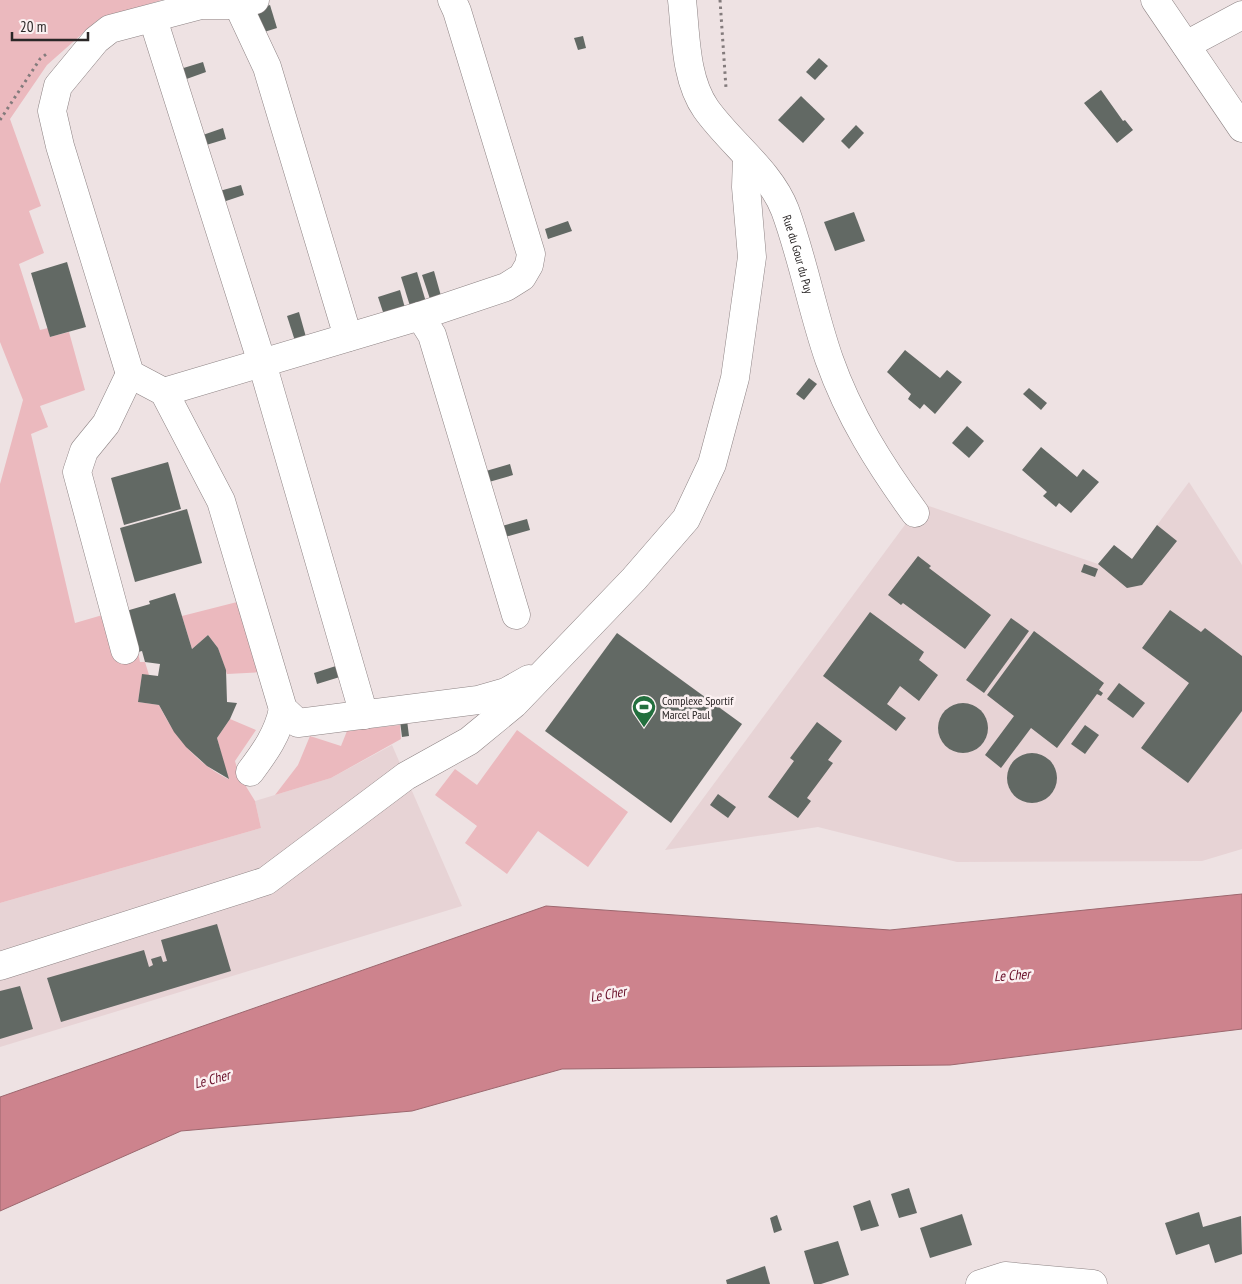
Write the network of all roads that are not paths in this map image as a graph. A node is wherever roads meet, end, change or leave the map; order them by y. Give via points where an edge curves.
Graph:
1 (452, 0) edge
2 (682, 0) edge
3 (1155, 0) edge
4 (246, 3) edge
5 (1242, 15) edge
6 (153, 19) junction
7 (1186, 45) junction
8 (1242, 128) edge
9 (747, 157) junction
10 (420, 316) junction
11 (348, 337) junction
12 (262, 363) junction
13 (130, 374) junction
14 (164, 392) junction
15 (915, 513) dead end
16 (516, 615) dead end
17 (125, 650) dead end
18 (552, 665) junction
19 (284, 709) junction
20 (364, 715) junction
21 (250, 772) dead end
22 (0, 966) edge
23 (980, 1284) edge
24 (1093, 1284) edge

1 - 10 street via 531,254 522,277 506,287
2 - 9 street, Rue du Gour du Puy via 691,78 706,108
3 - 7 street
4 - 6 street via 201,6
4 - 11 street
5 - 7 street
6 - 12 street
6 - 13 street via 110,29 96,40 58,86 52,111
7 - 8 street
9 - 15 street, Rue du Gour du Puy via 773,186 785,210 829,359 850,412 885,472
9 - 18 street via 752,257 735,378 712,464 686,519 642,586
10 - 11 street
10 - 16 street via 432,335
11 - 12 street
12 - 14 street
12 - 20 street
13 - 14 street
13 - 17 street via 106,424 84,451 77,472
14 - 19 street via 221,501
18 - 20 street via 506,692 478,700
18 - 22 street via 514,704 469,741 406,776 266,881
19 - 20 street via 298,723
19 - 21 street via 268,748
23 - 24 street via 1005,1276

